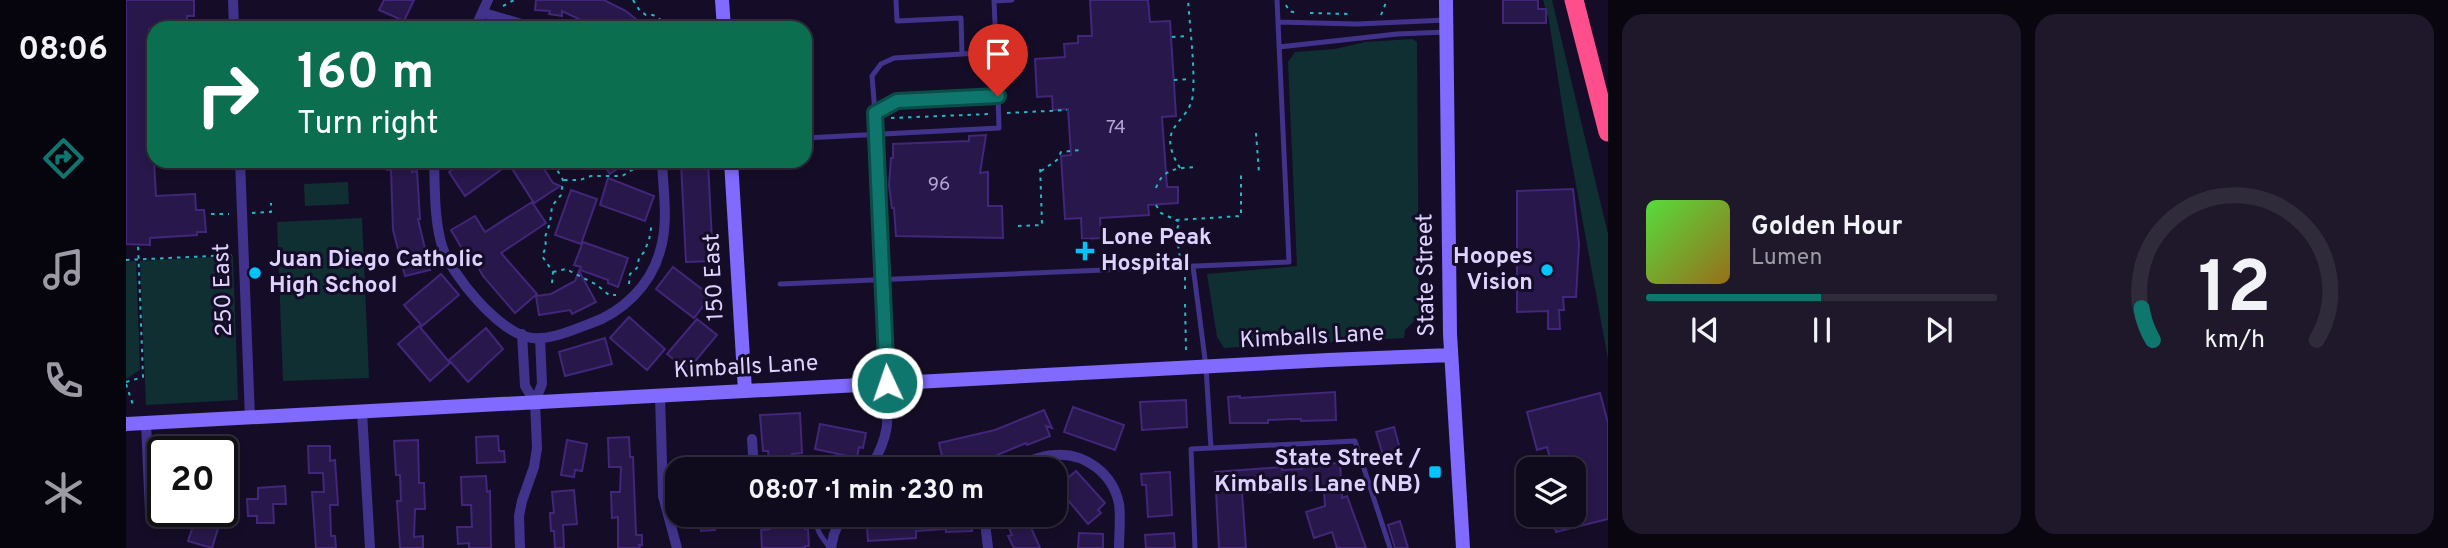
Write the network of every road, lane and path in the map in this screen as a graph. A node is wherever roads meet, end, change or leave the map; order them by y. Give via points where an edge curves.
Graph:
1 (233, 0) edge
2 (488, 0) edge
3 (514, 0) edge
4 (633, 0) edge
5 (722, 0) edge
6 (896, 0) edge
7 (994, 0) edge
8 (1012, 0) edge
9 (1188, 0) edge
10 (1277, 0) edge
11 (1286, 0) edge
12 (1387, 0) edge
13 (1446, 0) edge
14 (1574, 0) edge
15 (503, 6) dead end
16 (484, 13) junction
17 (1312, 13) dead end
18 (1298, 14) dead end
19 (1352, 15) dead end
20 (1380, 17) dead end
21 (234, 21) edge
22 (479, 21) edge
23 (511, 21) edge
24 (662, 21) edge
25 (724, 21) edge
26 (1278, 22) junction
27 (1446, 26) junction
28 (1190, 36) junction
29 (1172, 37) dead end
30 (1279, 47) junction
31 (996, 52) junction
32 (962, 54) junction
33 (1192, 79) junction
34 (1174, 80) dead end
35 (998, 96) junction
36 (1067, 110) dead end
37 (875, 113) junction
38 (999, 113) junction
39 (891, 118) dead end
40 (1608, 132) edge
41 (1256, 133) dead end
42 (876, 134) junction
43 (812, 138) edge
44 (1081, 150) dead end
45 (1040, 164) dead end
46 (1197, 167) dead end
47 (240, 168) edge
48 (434, 168) edge
49 (556, 168) edge
50 (635, 168) edge
51 (662, 168) edge
52 (732, 168) edge
53 (1180, 168) junction
54 (1040, 172) junction
55 (1258, 173) dead end
56 (1241, 174) dead end
57 (563, 180) junction
58 (1156, 188) dead end
59 (1157, 205) dead end
60 (657, 218) dead end
61 (1176, 220) junction
62 (1018, 226) dead end
63 (1176, 231) dead end
64 (138, 245) dead end
65 (1178, 245) dead end
66 (235, 255) dead end
67 (126, 260) edge
68 (139, 260) junction
69 (1180, 260) dead end
70 (1193, 266) junction
71 (552, 272) junction
72 (1185, 276) dead end
73 (881, 280) junction
74 (552, 283) dead end
75 (780, 284) dead end
76 (1185, 290) dead end
77 (1185, 304) dead end
78 (531, 337) junction
79 (1186, 350) dead end
80 (1451, 355) junction
81 (1206, 367) junction
82 (126, 383) edge
83 (887, 383) junction
84 (745, 391) junction
85 (660, 396) junction
86 (535, 402) junction
87 (134, 408) dead end
88 (362, 412) junction
89 (250, 418) junction
90 (146, 423) junction
91 (126, 424) edge
92 (752, 439) dead end
93 (147, 445) edge
94 (1211, 449) junction
95 (753, 457) edge
96 (876, 457) edge
97 (1042, 457) edge
98 (817, 527) edge
99 (837, 527) edge
100 (986, 527) edge
101 (988, 546) edge
102 (370, 548) edge
103 (520, 548) edge
104 (677, 548) edge
105 (831, 548) edge
106 (1119, 548) edge
107 (1195, 548) edge
108 (1390, 548) edge
109 (1463, 548) edge

1 - 21 street
2 - 16 street
3 - 15 path
4 - 24 path via 640,11
5 - 25 street
6 - 32 lane via 897,21 961,18
7 - 8 lane
7 - 31 lane
9 - 28 path
10 - 26 lane
11 - 18 path via 1290,11
12 - 20 path
13 - 27 street, State Street
14 - 40 highway
16 - 22 street
16 - 23 street
17 - 19 path
26 - 27 lane
26 - 30 lane
27 - 30 lane
27 - 80 street, State Street
28 - 29 path
28 - 33 path
30 - 70 lane via 1289,261
31 - 32 lane
31 - 35 lane
32 - 37 lane via 894,58 881,64 872,76
33 - 34 path
33 - 53 path via 1191,102 1171,140
35 - 37 lane via 897,101
35 - 38 lane
36 - 38 path
37 - 42 lane
38 - 39 path
38 - 42 lane via 999,128
41 - 55 path
42 - 43 lane
42 - 73 lane
44 - 54 path via 1061,152
45 - 54 path
46 - 53 path
47 - 89 street, 250 East
48 - 78 street via 438,228 446,257 491,314
49 - 57 path
50 - 57 path via 622,176
51 - 78 street via 663,241 645,281 622,307 606,317 566,332
52 - 84 street, 150 East
53 - 58 path via 1166,172
54 - 62 path via 1042,225
56 - 61 path via 1241,216
57 - 71 path via 561,195 552,206 542,256
59 - 61 path via 1161,213
60 - 71 path via 626,292 609,295 566,269
61 - 63 path via 1180,222
64 - 68 path
65 - 69 path
66 - 68 path
67 - 68 path
68 - 82 path via 143,377
70 - 73 lane
70 - 81 lane
71 - 74 path
72 - 76 path
73 - 75 lane
73 - 83 lane
77 - 79 path
78 - 86 street via 542,384
78 - 86 street via 525,386
80 - 81 street, Kimballs Lane
80 - 109 street, State Street
81 - 83 street, Kimballs Lane
81 - 94 lane
82 - 87 path
83 - 84 street, Kimballs Lane
83 - 96 street via 888,427
84 - 85 street, Kimballs Lane
85 - 86 street, Kimballs Lane
85 - 104 street via 663,496
86 - 88 street, Kimballs Lane
86 - 103 street via 537,448 520,509
88 - 89 street, Kimballs Lane
88 - 102 street
89 - 90 street, Kimballs Lane
90 - 91 street, Kimballs Lane
90 - 93 street
92 - 95 street
94 - 107 lane via 1191,450
94 - 108 lane via 1355,441
97 - 106 street via 1079,458 1094,465 1111,483 1120,515
98 - 105 lane
99 - 105 street
100 - 101 street

